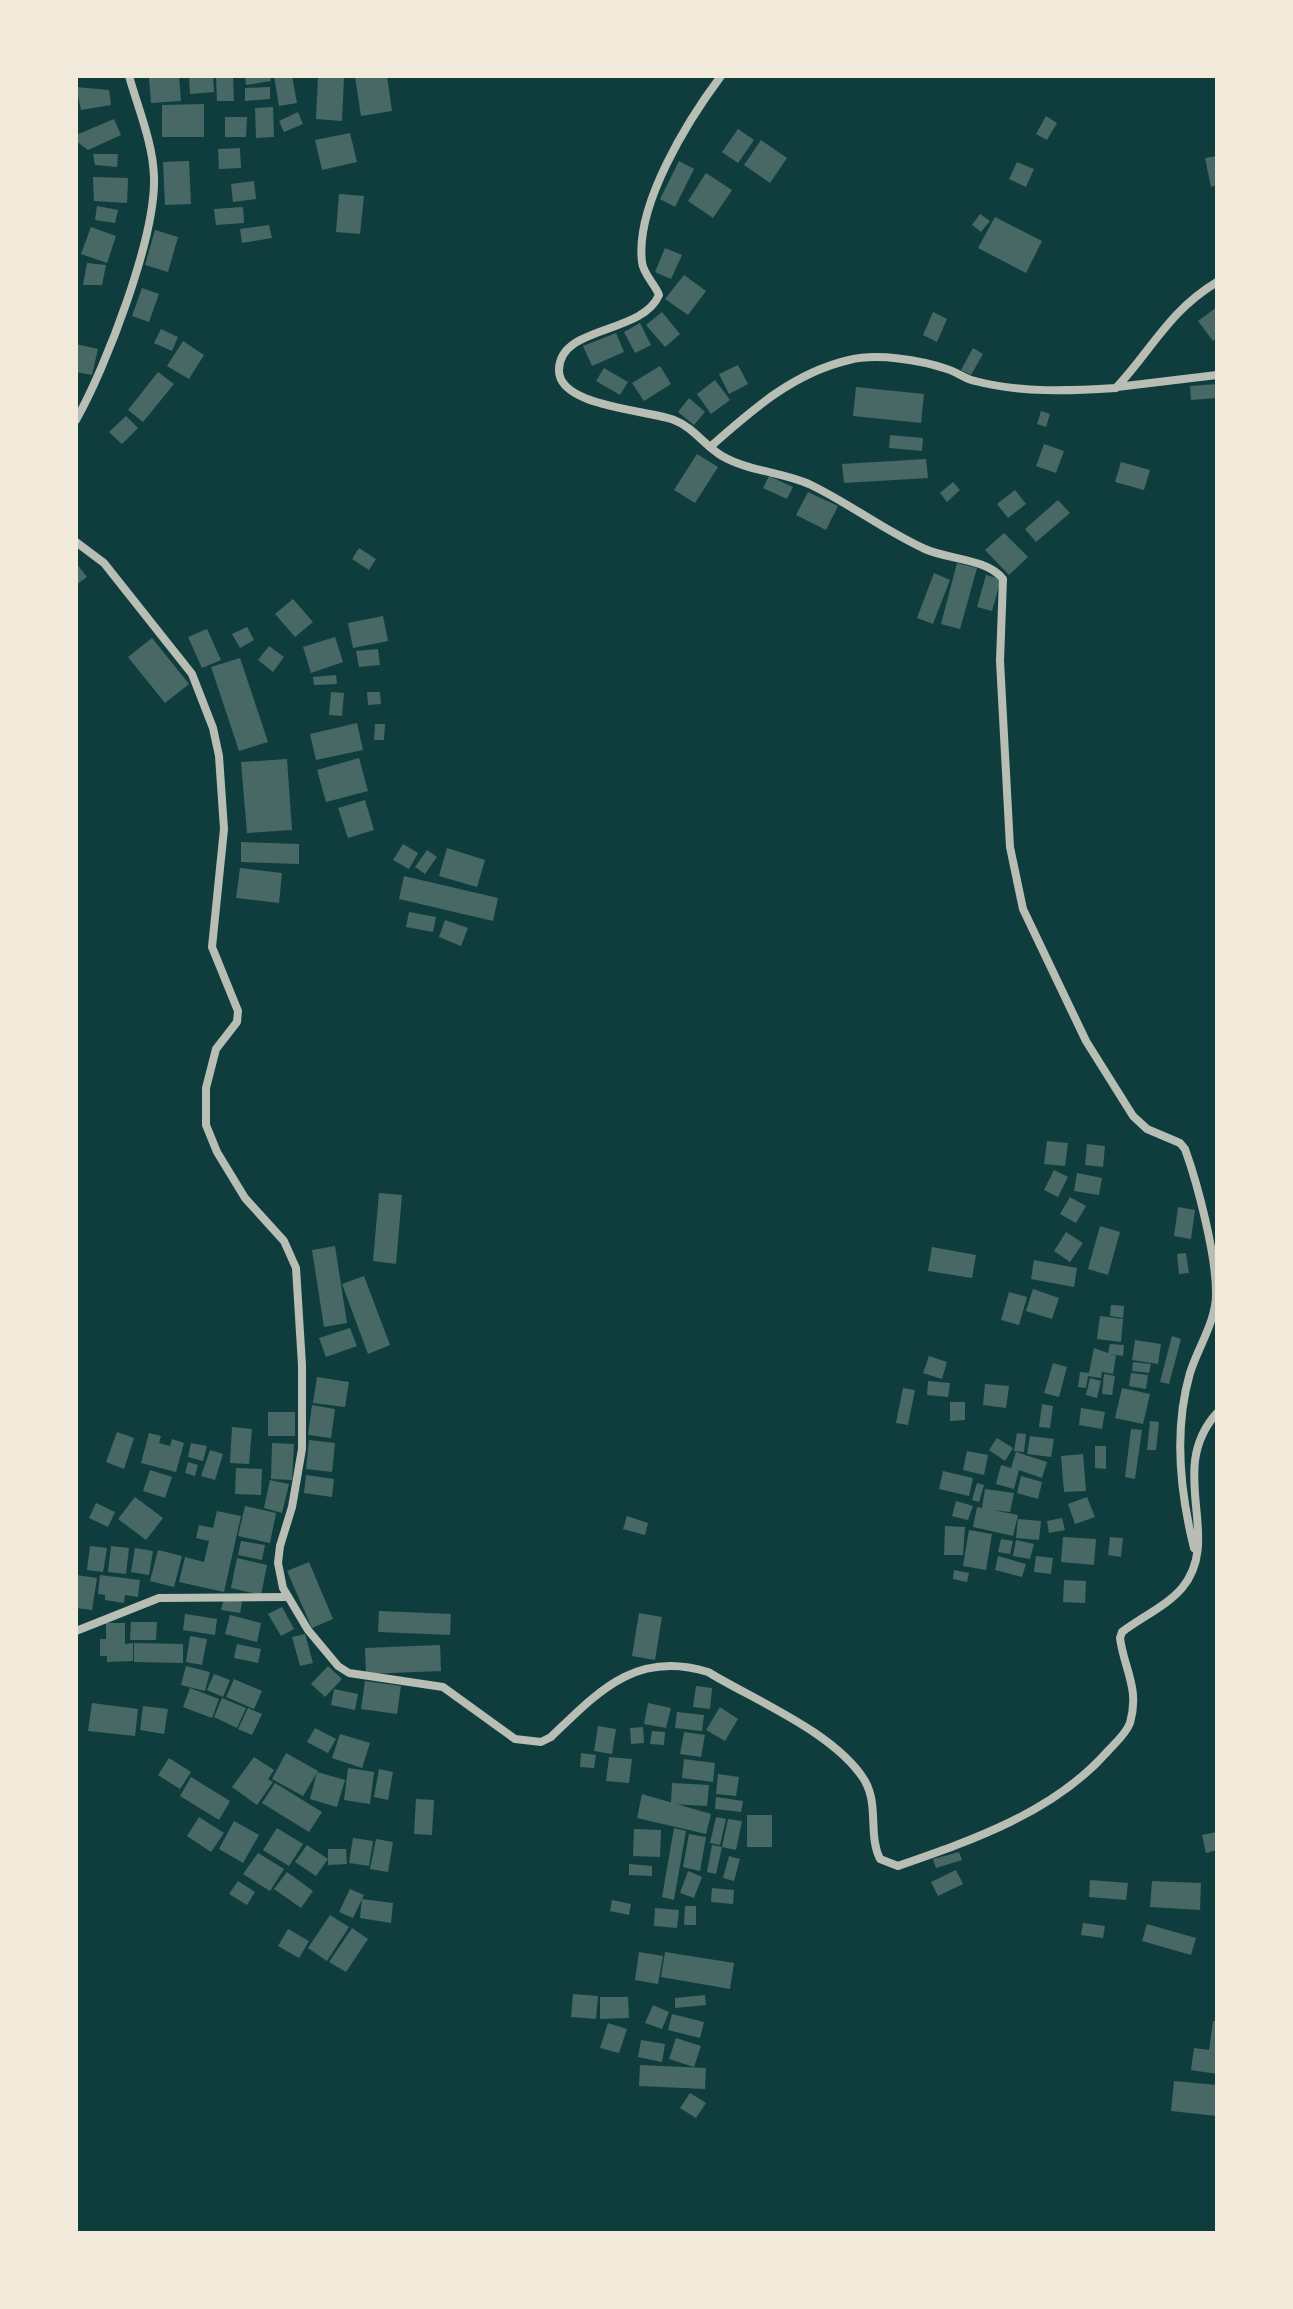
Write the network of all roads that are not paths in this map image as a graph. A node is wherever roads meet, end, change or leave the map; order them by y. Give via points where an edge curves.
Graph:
1 (129, 76) edge
2 (721, 76) edge
3 (1217, 282) edge
4 (1217, 375) edge
5 (1116, 388) junction
6 (76, 420) edge
7 (710, 447) junction
8 (76, 542) edge
9 (1217, 1413) edge
10 (1196, 1556) junction
11 (287, 1597) junction
12 (76, 1631) edge

1 - 6 street via 152,152 153,194 115,332
2 - 7 street via 658,183 646,224 642,268 659,295 655,303 645,314 569,347 559,371 565,386 585,399 671,419
3 - 5 street via 1168,319 1146,356
4 - 5 street
5 - 7 street via 1056,392 974,381 947,369 901,360 851,359 753,406
7 - 10 street via 730,460 810,485 925,549 972,562 1003,579 1000,661 1010,847 1023,909 1086,1041 1133,1116 1185,1149 1208,1243 1217,1293 1190,1372 1179,1428
8 - 11 street via 104,563 192,674 219,756 224,829 212,947 238,1011 237,1022 216,1049 206,1088 206,1125 245,1198 284,1241 296,1268 302,1449 279,1554 279,1577
9 - 10 street via 1201,1431 1193,1454
10 - 11 street via 1182,1589 1122,1632 1132,1681 1130,1720 1089,1772 1052,1802 898,1866 880,1859 872,1798 864,1779 841,1753 708,1672 685,1665 639,1669 606,1687 551,1737 527,1743 503,1733 443,1687 349,1673 308,1630
11 - 12 street via 159,1598

